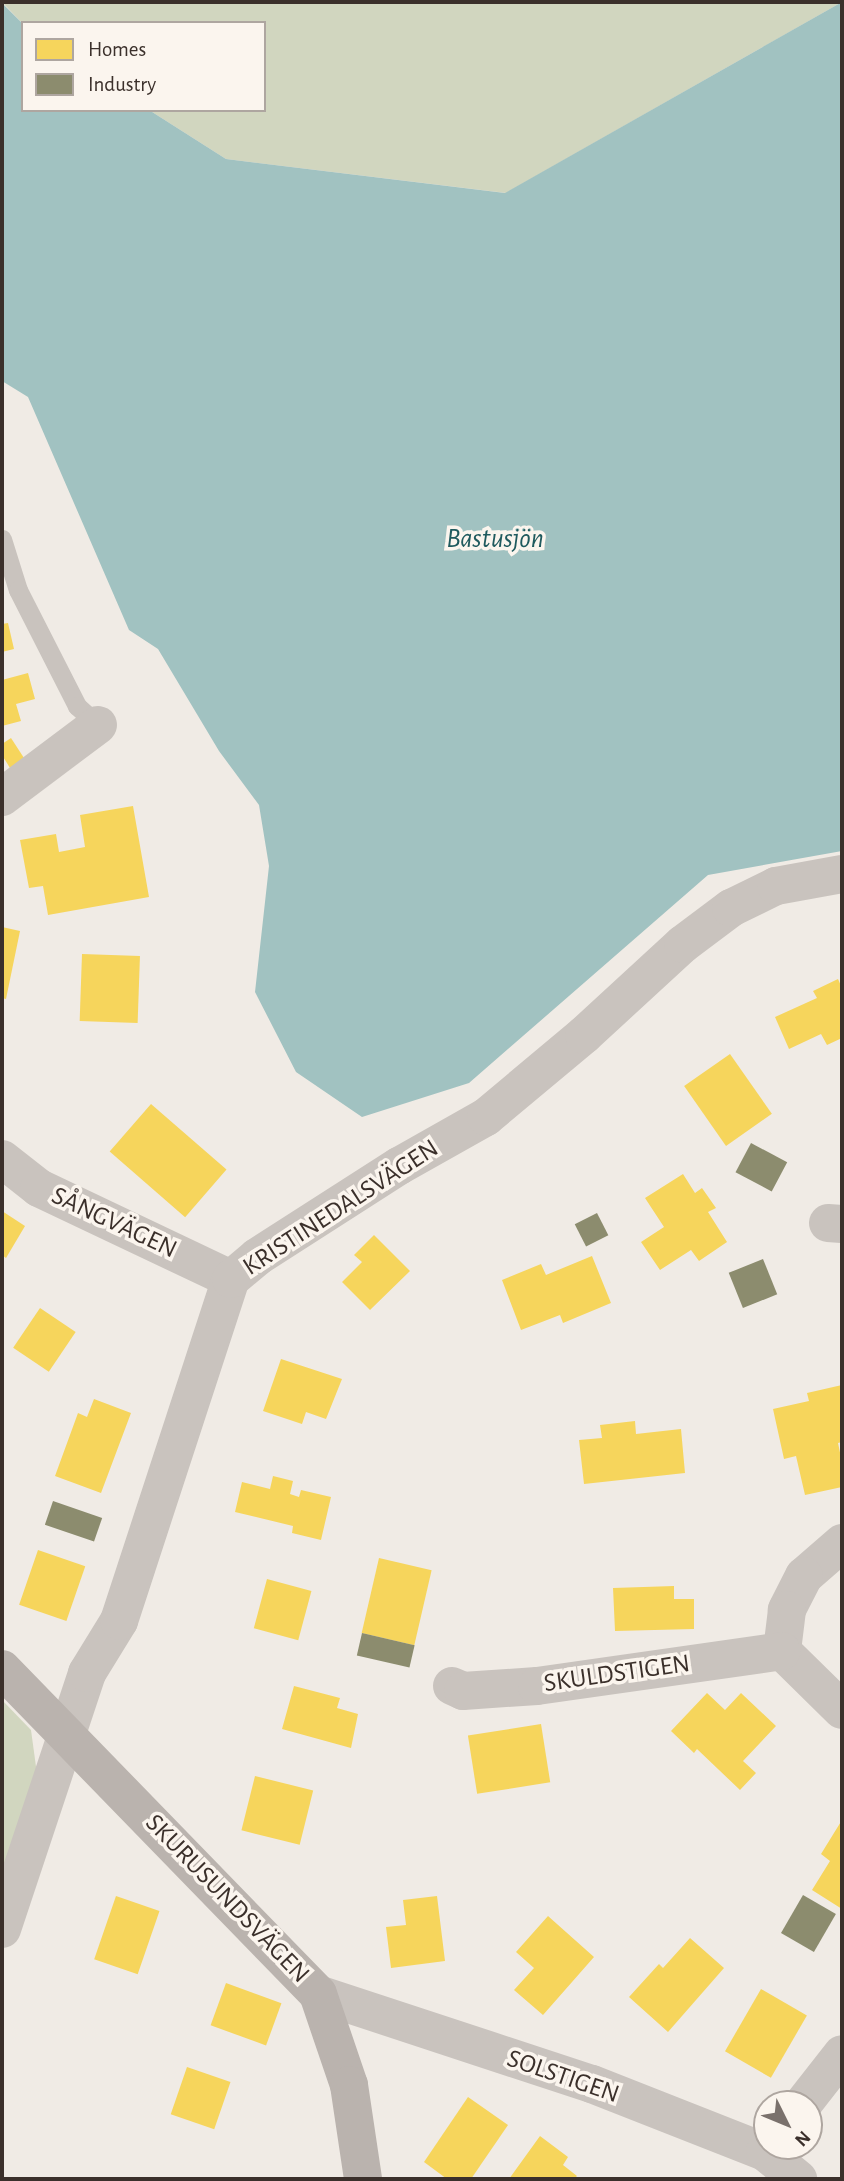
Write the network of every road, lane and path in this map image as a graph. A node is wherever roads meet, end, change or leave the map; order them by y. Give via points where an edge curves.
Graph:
1 (2, 539) edge
2 (98, 725) joint
3 (2, 797) edge
4 (842, 874) edge
5 (2, 1159) edge
6 (231, 1279) junction
7 (842, 1543) edge
8 (782, 1651) junction
9 (2, 1669) edge
10 (452, 1686) dead end
11 (842, 1710) edge
12 (65, 1735) junction
13 (2, 1929) edge
14 (318, 1994) junction
15 (842, 2054) edge
16 (814, 2090) edge
17 (753, 2144) edge
18 (778, 2160) edge
19 (363, 2179) edge
20 (798, 2179) edge

1 - 2 lane via 18,590 77,706
2 - 3 street
4 - 6 street, KRISTINEDALSVÄGEN via 776,886 731,908 683,944 486,1117 399,1166 257,1257
5 - 6 street, SÅNGVÄGEN via 39,1188
6 - 12 street, KRISTINEDALSVÄGEN via 119,1621 87,1673
7 - 8 street via 804,1576 787,1609
8 - 10 street, SKULDSTIGEN via 537,1686 463,1691
8 - 11 street
9 - 12 street, SKURUSUNDSVÄGEN
12 - 13 street, KRISTINEDALSVÄGEN
12 - 14 street, SKURUSUNDSVÄGEN
14 - 17 street, SOLSTIGEN via 592,2084
14 - 19 street, SKURUSUNDSVÄGEN via 349,2085
15 - 16 street
18 - 20 street, SOLSTIGEN

